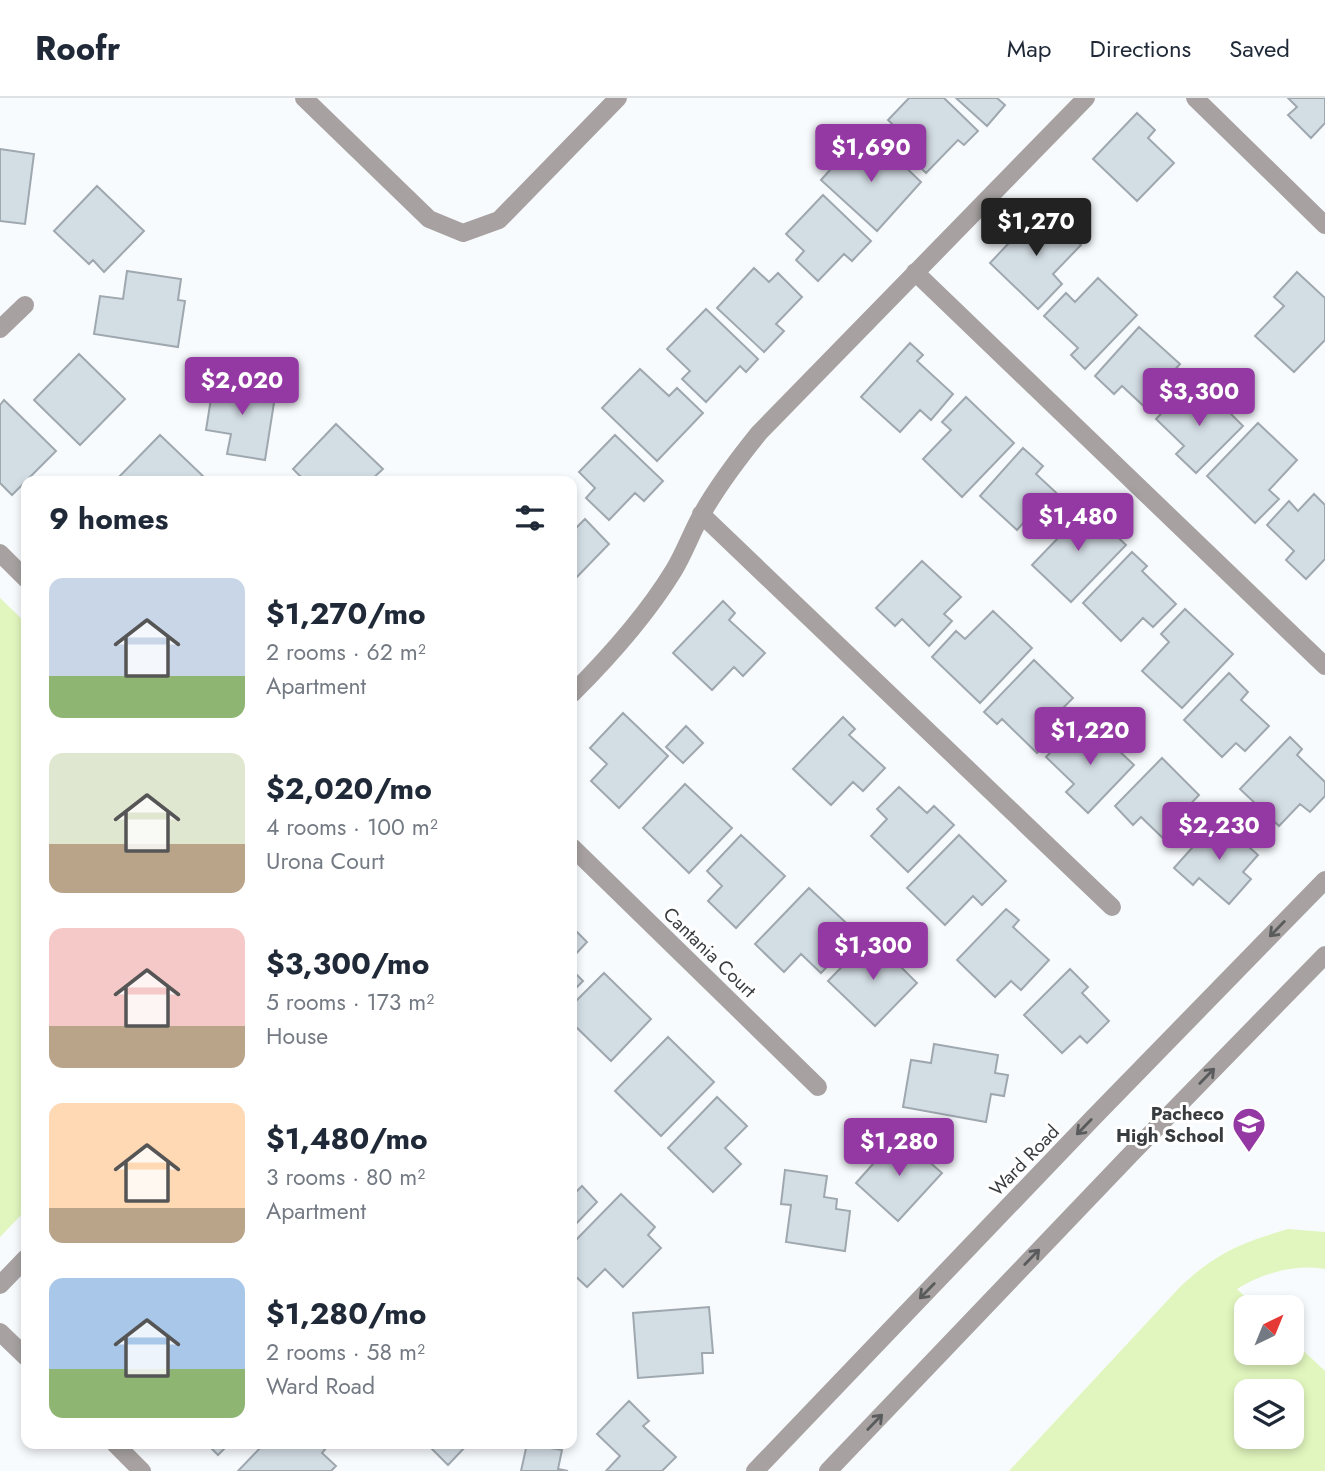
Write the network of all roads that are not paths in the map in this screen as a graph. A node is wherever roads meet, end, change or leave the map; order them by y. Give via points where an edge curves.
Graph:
1 (304, 98) edge
2 (618, 98) edge
3 (1086, 98) edge
4 (1195, 98) edge
5 (1325, 225) edge
6 (915, 272) junction
7 (25, 304) dead end
8 (0, 329) edge
9 (701, 514) junction
10 (0, 553) edge
11 (21, 574) edge
12 (1325, 666) edge
13 (577, 689) edge
14 (577, 852) edge
15 (1325, 880) edge
16 (1112, 907) dead end
17 (1325, 955) edge
18 (818, 1087) dead end
19 (21, 1263) edge
20 (0, 1285) edge
21 (0, 1332) edge
22 (21, 1352) edge
23 (119, 1449) edge
24 (142, 1471) edge
25 (755, 1471) edge
26 (828, 1471) edge

1 - 2 street via 429,219 463,233 499,220
3 - 6 street
4 - 5 street
6 - 9 street via 759,433
6 - 12 street
7 - 8 street
9 - 13 street via 676,568 649,607
9 - 16 street
10 - 11 street
14 - 18 street, Cantania Court
15 -> 25 street, Ward Road
26 -> 17 street
19 - 20 street
21 - 22 street
23 - 24 street

